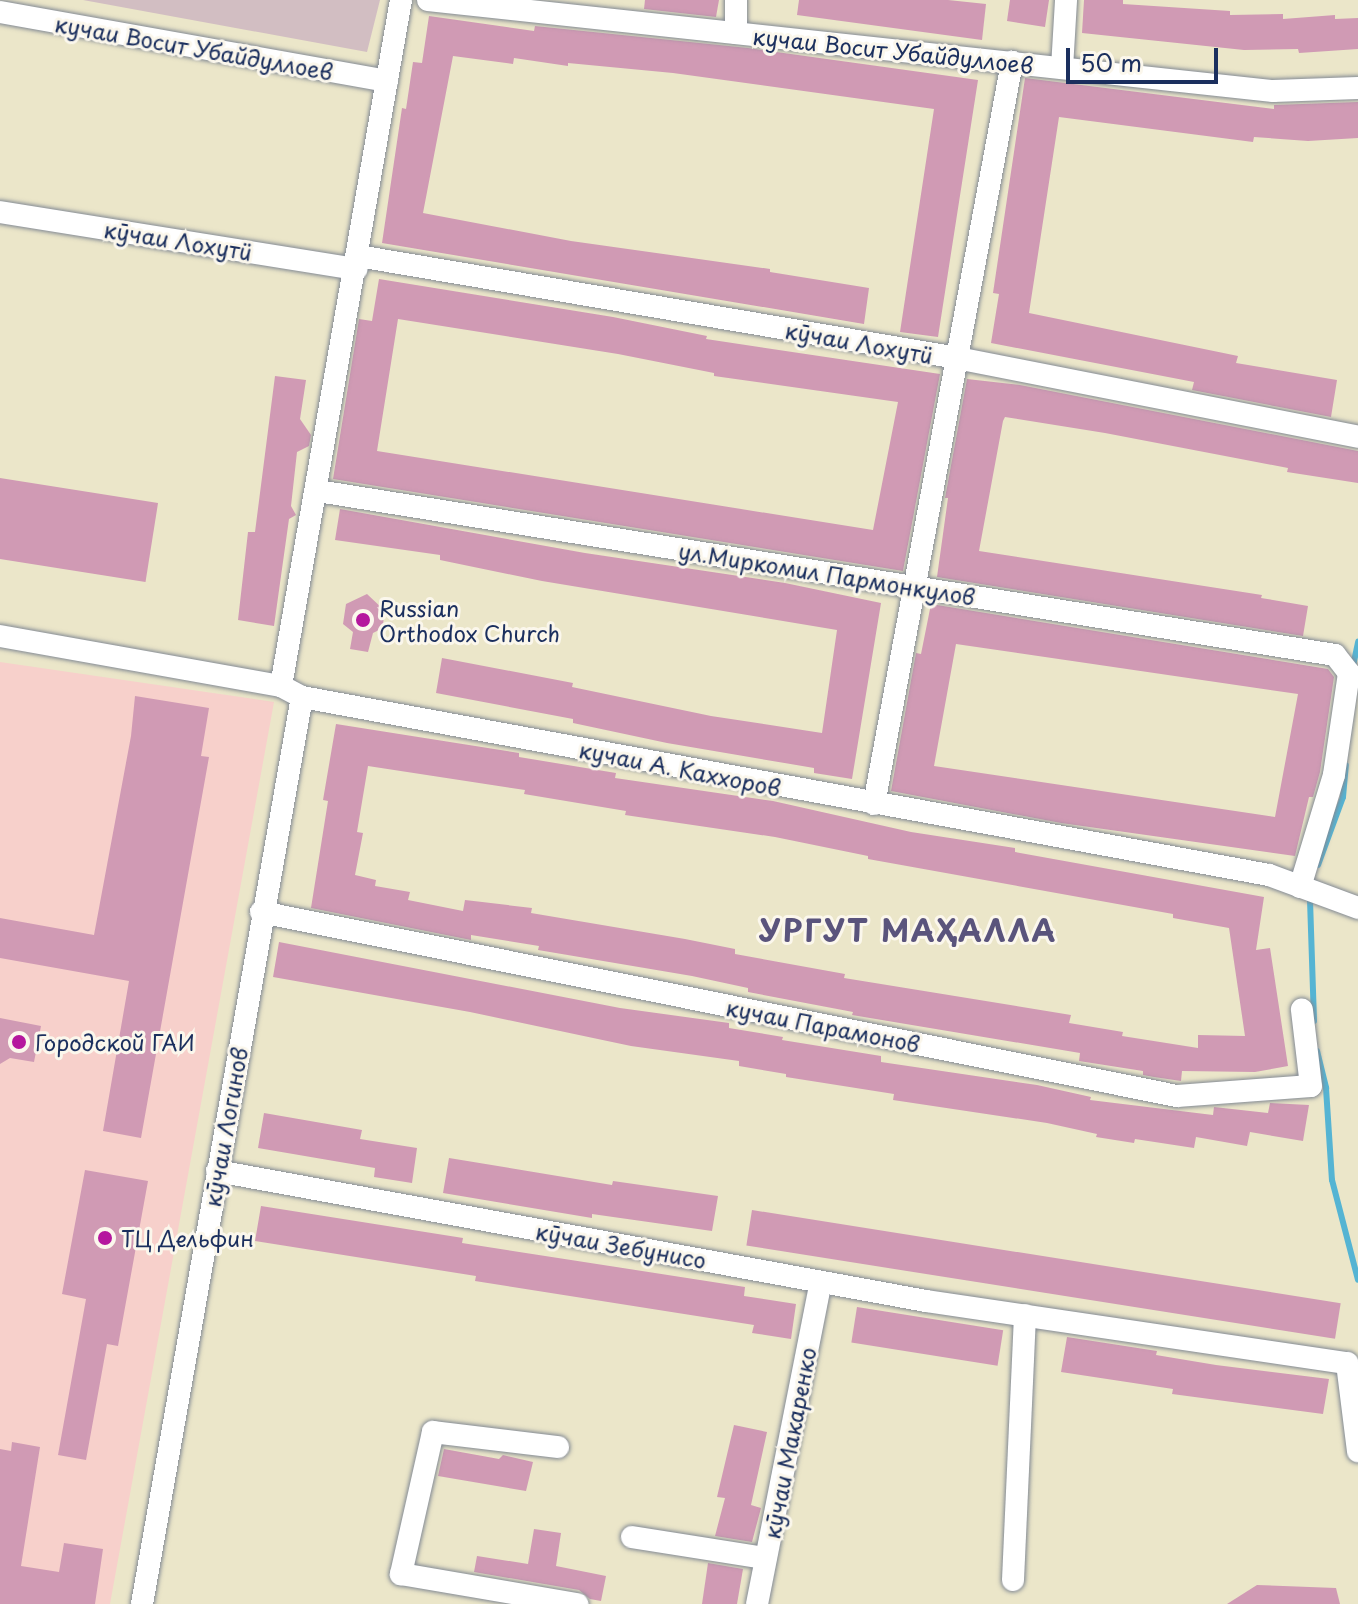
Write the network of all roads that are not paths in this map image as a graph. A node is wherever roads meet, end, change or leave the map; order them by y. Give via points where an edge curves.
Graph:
1 (401, 0) edge
2 (428, 0) edge
3 (736, 0) edge
4 (1066, 0) edge
5 (0, 12) edge
6 (736, 33) junction
7 (1012, 62) junction
8 (1062, 68) junction
9 (387, 81) junction
10 (1358, 88) edge
11 (0, 212) edge
12 (357, 263) junction
13 (957, 358) junction
14 (1358, 437) edge
15 (318, 491) junction
16 (916, 587) junction
17 (0, 636) edge
18 (281, 686) junction
19 (302, 697) junction
20 (874, 804) junction
21 (1300, 887) junction
22 (1358, 908) edge
23 (261, 912) junction
24 (1302, 1010) dead end
25 (217, 1171) junction
26 (821, 1282) junction
27 (1025, 1315) junction
28 (1356, 1412) edge
29 (558, 1447) dead end
30 (1358, 1451) edge
31 (632, 1537) dead end
32 (765, 1558) junction
33 (1013, 1580) dead end
34 (142, 1604) edge
35 (577, 1604) edge
36 (757, 1604) edge

1 - 9 street
2 - 6 street, кучаи Восит Убайдуллоев
3 - 6 street
4 - 8 street
5 - 9 street, кучаи Восит Убайдуллоев
6 - 7 street, кучаи Восит Убайдуллоев
7 - 8 street, кучаи Восит Убайдуллоев
7 - 13 street
8 - 10 street, кучаи Восит Убайдуллоев via 1273,91
9 - 12 street
11 - 12 street, кӯчаи Лохутӣ
12 - 13 street, кӯчаи Лохутӣ
12 - 15 street
13 - 14 street, кӯчаи Лохутӣ
13 - 16 street
15 - 16 street, ул.Миркомил Пармонкулов
15 - 18 street
16 - 20 street
16 - 21 street, ул.Миркомил Пармонкулов via 1335,655 1349,673 1334,775
17 - 18 street, кучаи А. Каххоров
18 - 19 street, кучаи А. Каххоров
19 - 20 street, кучаи А. Каххоров
19 - 23 street, кӯчаи Логинов
20 - 21 street, кучаи А. Каххоров via 1269,875
21 - 22 street, кучаи А. Каххоров
23 - 24 street, кучаи Парамонов via 1177,1096 1311,1086
23 - 25 street, кӯчаи Логинов
25 - 26 street, кӯчаи Зебунисо
25 - 34 street, кӯчаи Логинов
26 - 27 street, кӯчаи Зебунисо
26 - 32 street, кӯчаи Макаренко
27 - 28 street, кӯчаи Зебунисо via 1347,1363
27 - 33 street
28 - 30 street
29 - 35 street via 433,1432 401,1574
31 - 32 street
32 - 36 street, кӯчаи Макаренко

